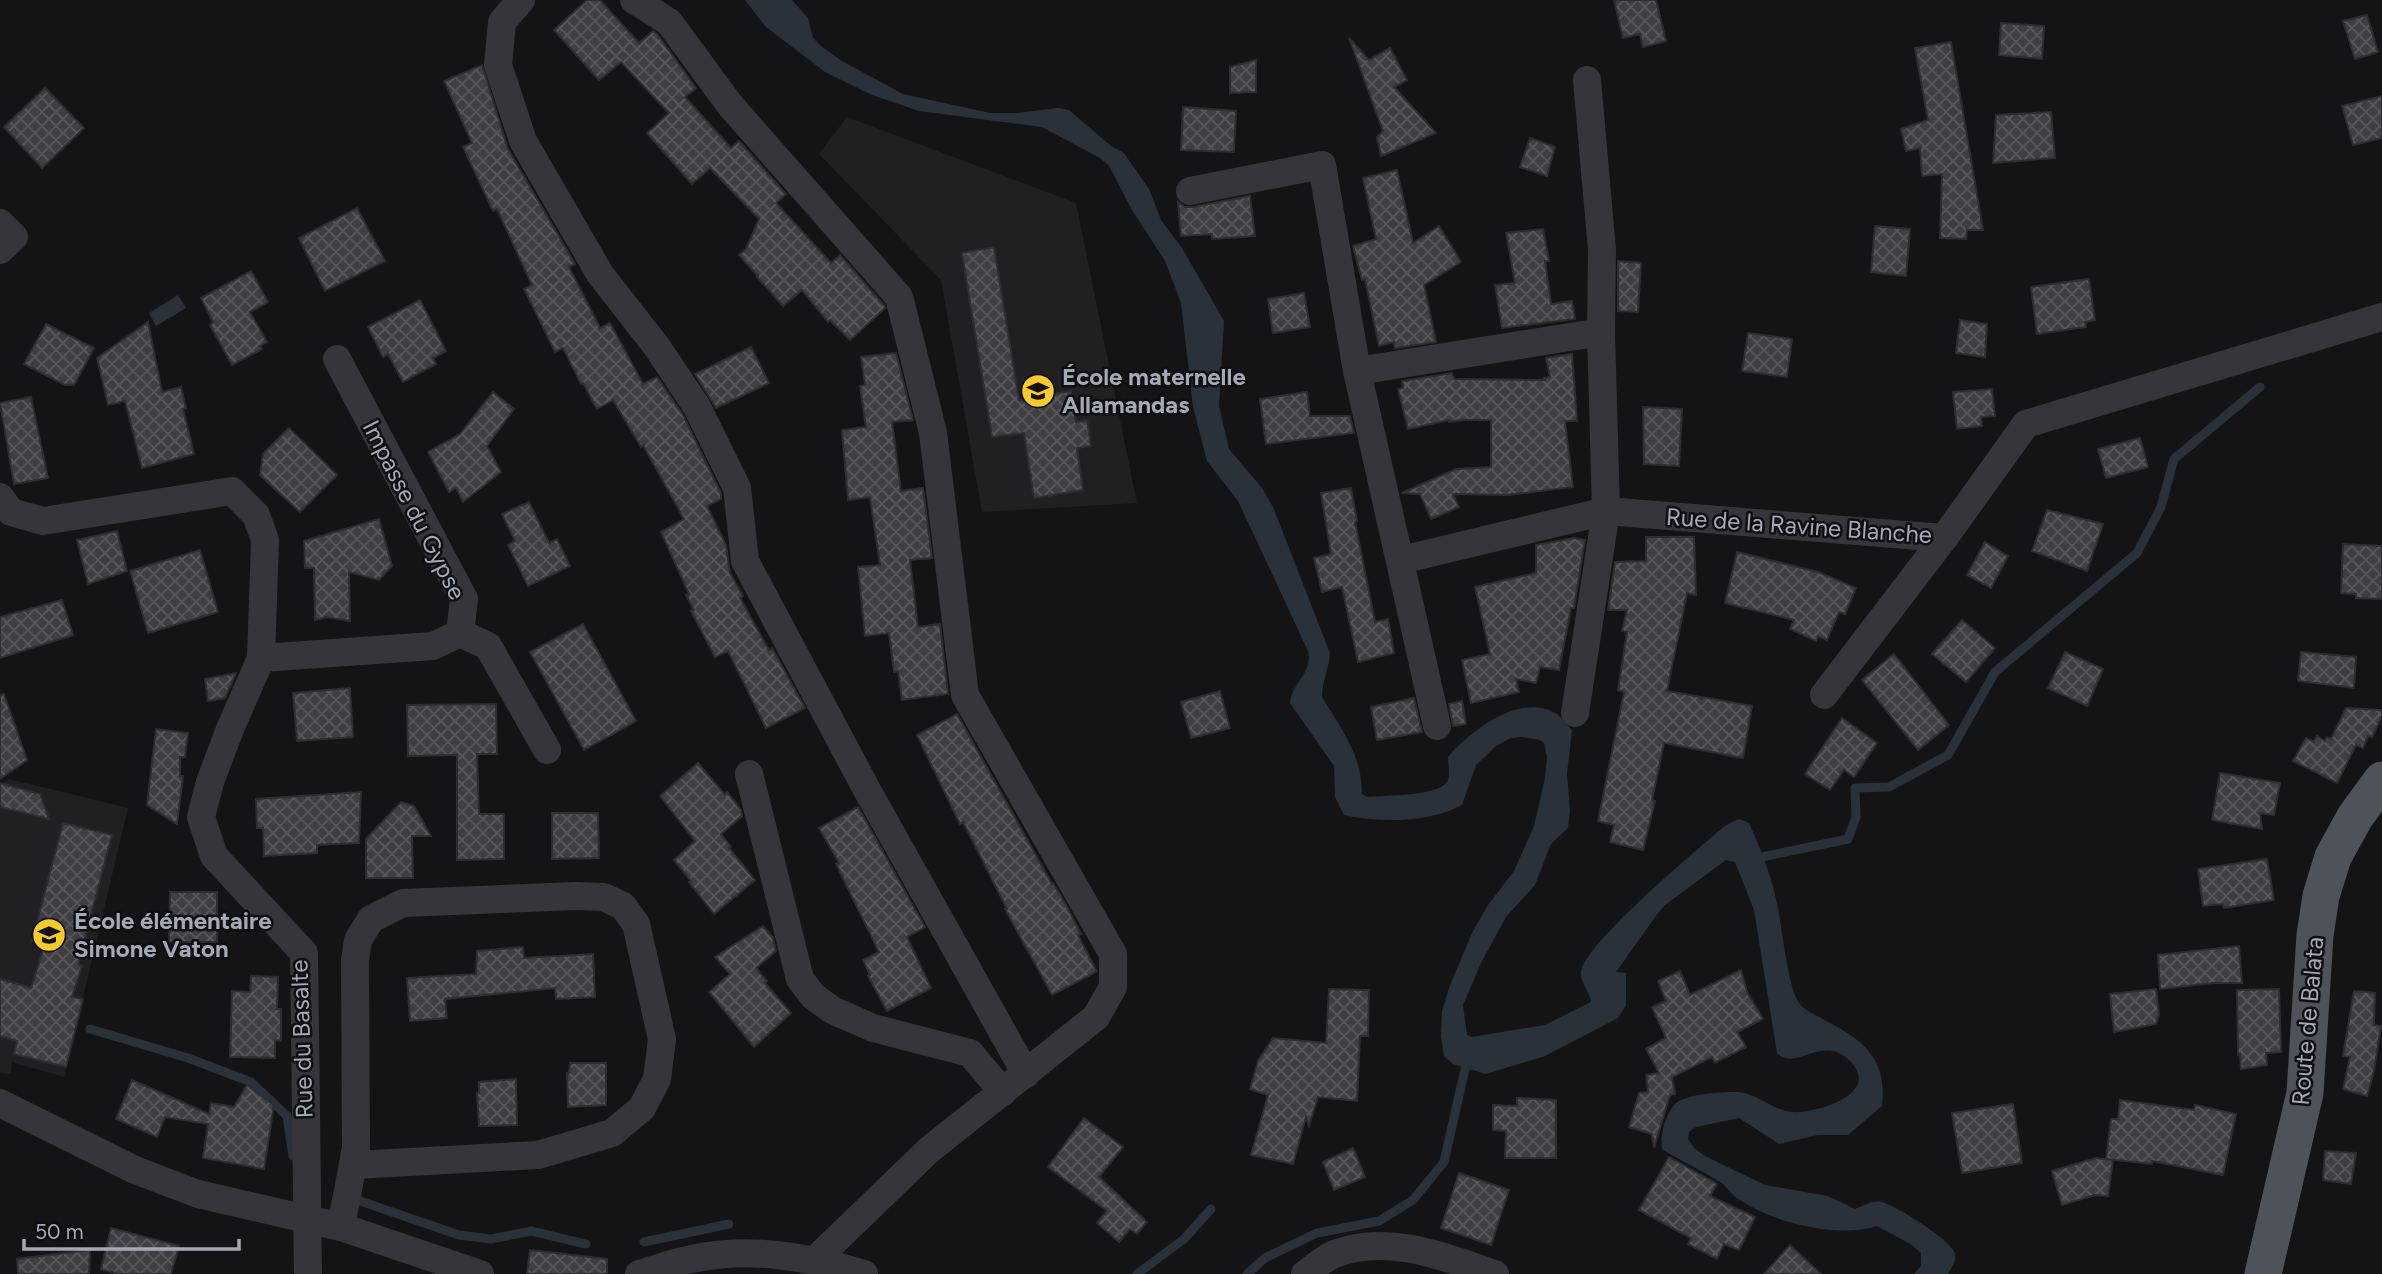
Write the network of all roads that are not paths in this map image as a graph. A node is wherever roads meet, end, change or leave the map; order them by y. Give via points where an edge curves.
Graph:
1 (521, 0) edge
2 (634, 0) edge
3 (1587, 79) dead end
4 (1190, 191) dead end
5 (0, 223) edge
6 (0, 250) edge
7 (2382, 317) edge
8 (1601, 332) junction
9 (337, 359) dead end
10 (1357, 371) junction
11 (0, 497) edge
12 (1606, 511) junction
13 (1944, 538) junction
14 (1401, 559) junction
15 (460, 633) junction
16 (261, 658) junction
17 (1824, 695) dead end
18 (1576, 713) dead end
19 (1437, 726) dead end
20 (547, 750) dead end
21 (749, 775) dead end
22 (2382, 780) edge
23 (1026, 1073) junction
24 (1003, 1092) junction
25 (0, 1103) edge
26 (355, 1165) junction
27 (305, 1217) junction
28 (341, 1227) junction
29 (1390, 1246) junction
30 (816, 1259) junction
31 (308, 1274) edge
32 (480, 1274) edge
33 (639, 1274) edge
34 (864, 1274) edge
35 (1305, 1274) edge
36 (1411, 1274) edge
37 (1495, 1274) edge
38 (2263, 1274) edge

1 - 23 street via 502,22 498,65 523,141 600,274 657,346 697,407 737,488 745,561
2 - 23 street via 669,22 730,105 899,297 933,433 965,695 1113,954 1113,987 1096,1017
3 - 8 street via 1602,250
4 - 10 street via 1322,166
5 - 6 street via 14,237
7 - 13 street, Rue de la Ravine Blanche via 2026,424
8 - 10 street
8 - 12 street
9 - 15 street, Impasse du Gypse via 464,599
10 - 14 street
11 - 16 street, Rue du Basalte via 10,512 43,521 232,491 256,515 265,540
12 - 13 street, Rue de la Ravine Blanche
12 - 14 street, Rue de la Ravine Blanche
12 - 18 street
13 - 17 street
14 - 19 street
15 - 16 street, Impasse du Gypse via 433,646
15 - 20 street via 488,646
16 - 27 street, Rue du Basalte via 230,729 201,817 214,856 303,953
21 - 24 street via 800,979 813,996 873,1028 970,1053
22 - 38 main road, Route de Balata via 2354,817 2333,857 2321,896 2305,1093
23 - 24 street
24 - 30 street via 929,1150
25 - 27 street via 135,1170 198,1194
26 - 26 street via 355,961 358,940 371,919 403,902 576,896 604,897 623,906 636,923 662,1039 657,1079 642,1108 612,1133 538,1155
26 - 28 street
27 - 28 street
27 - 31 street, Rue du Basalte
28 - 32 street
29 - 35 street via 1363,1246 1334,1254
29 - 36 street
29 - 37 street via 1434,1254
30 - 33 street via 755,1252 693,1258
30 - 34 street

